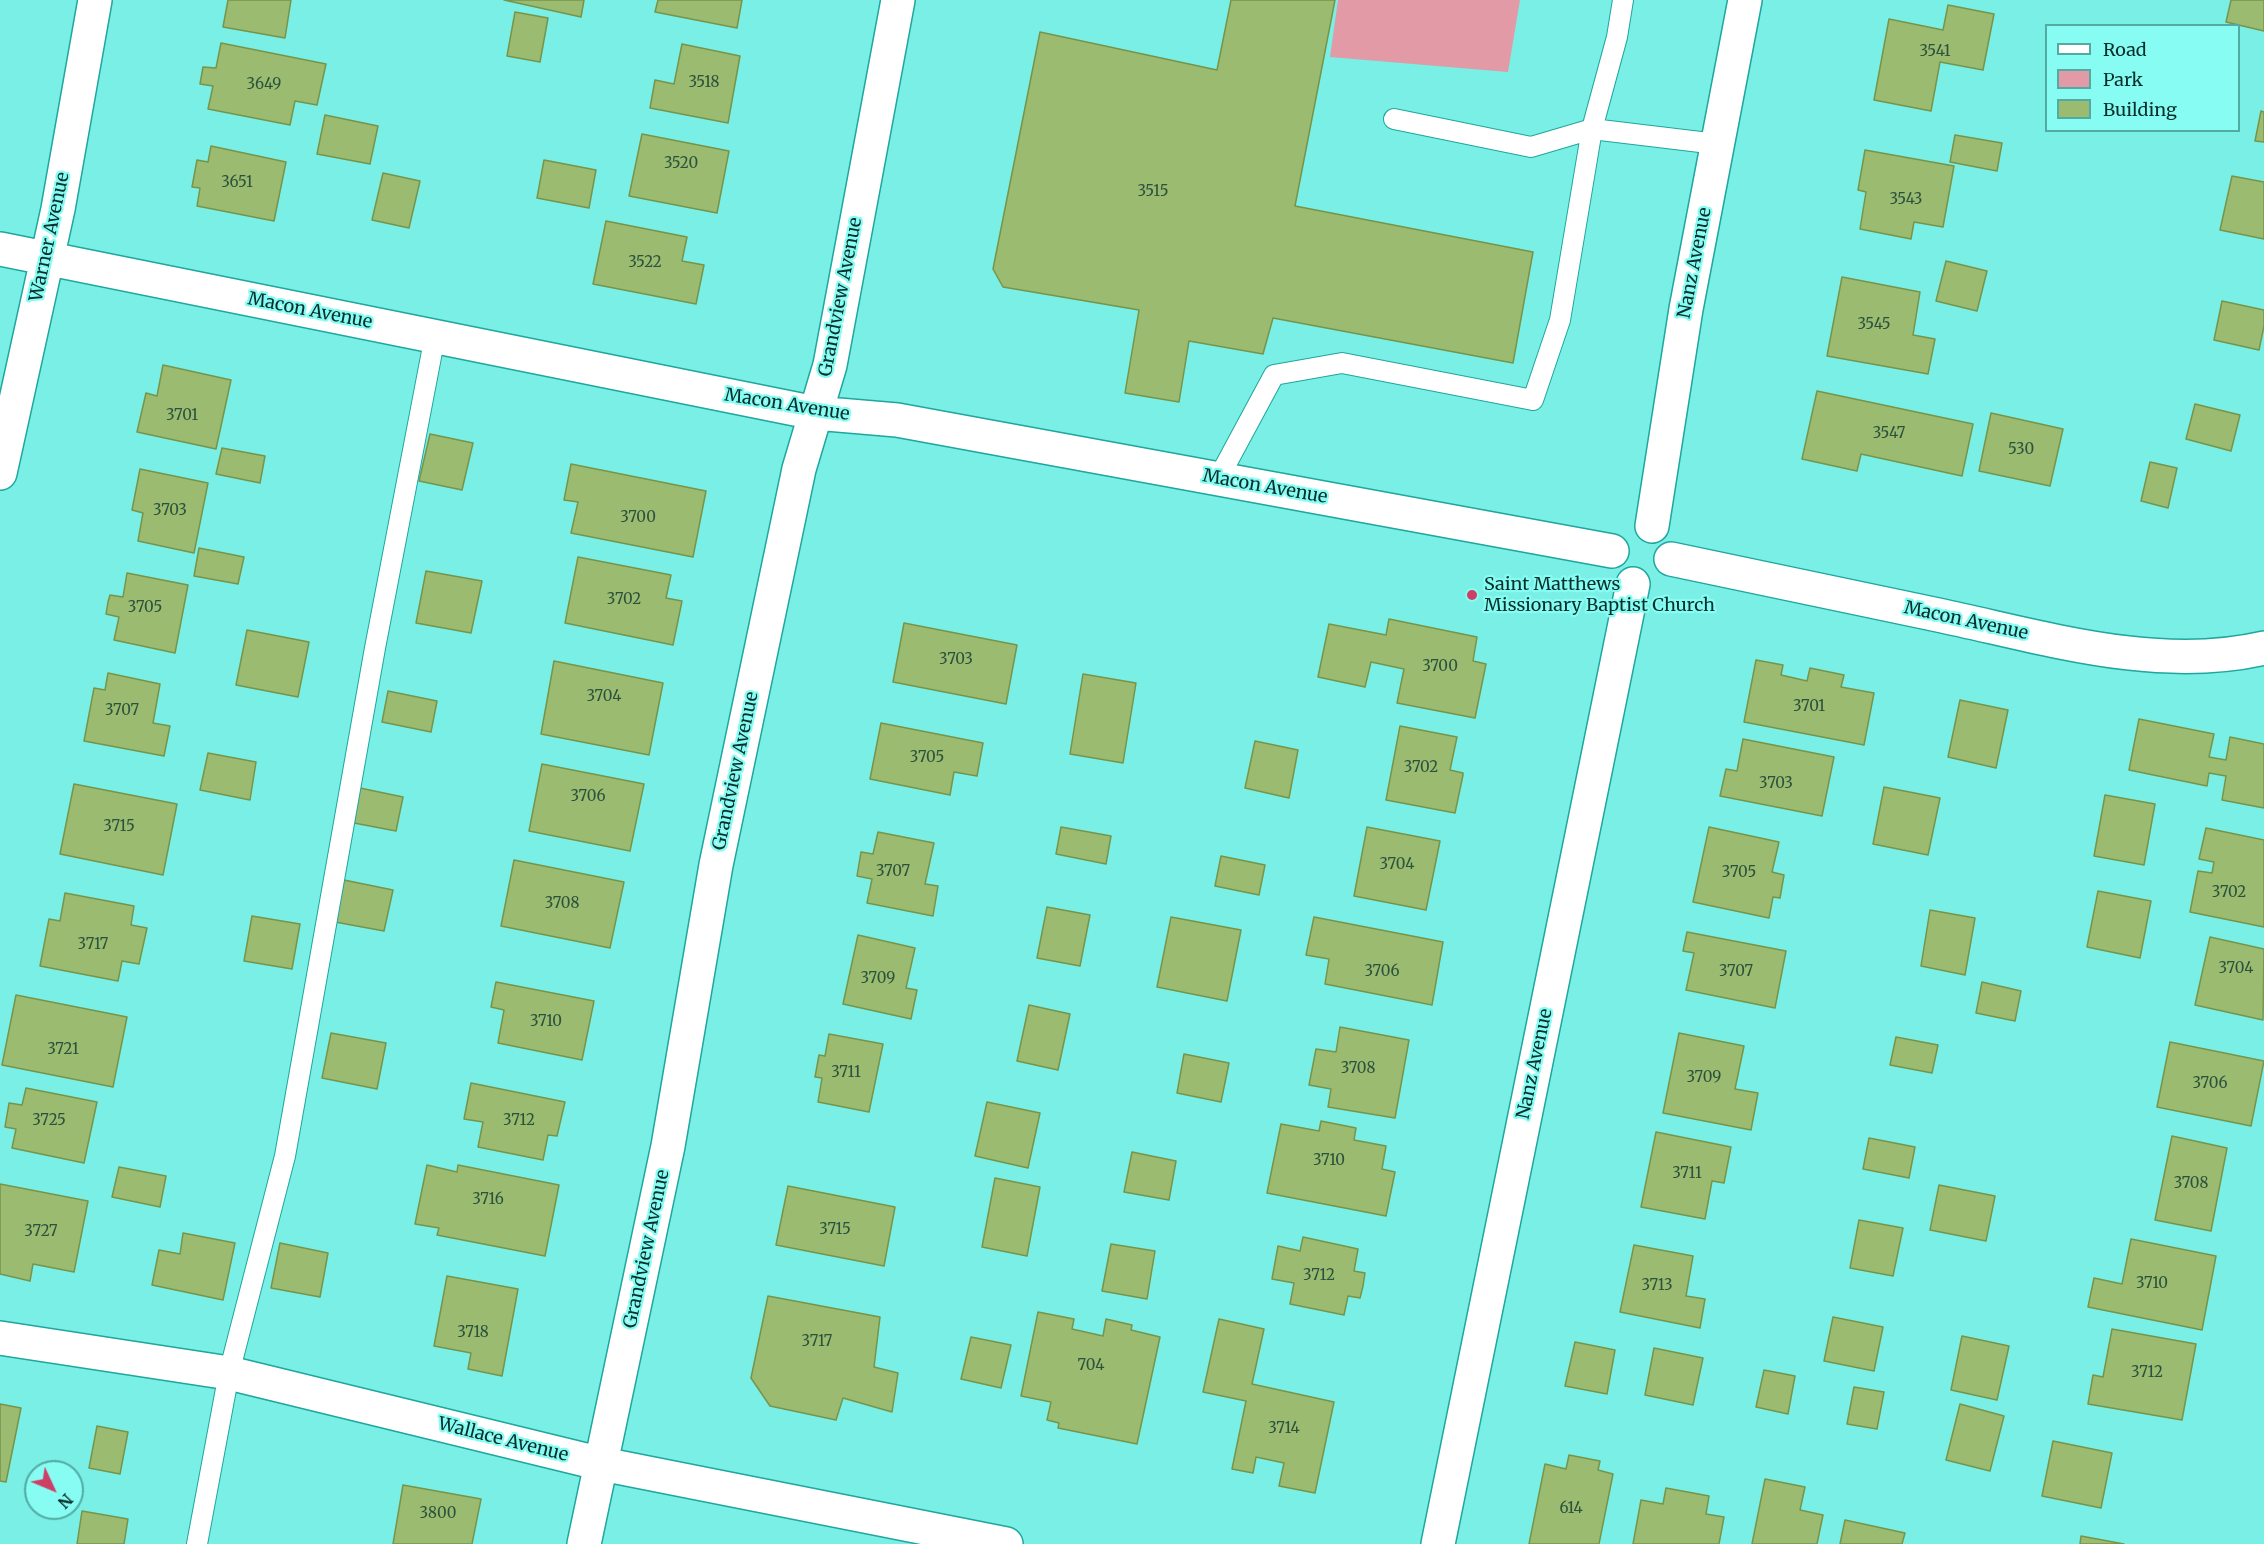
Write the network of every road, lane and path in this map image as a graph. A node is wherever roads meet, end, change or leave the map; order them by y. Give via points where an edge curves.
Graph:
1 (95, 0) edge
2 (898, 0) edge
3 (1623, 0) edge
4 (1745, 0) edge
5 (1394, 119) dead end
6 (1592, 129) junction
7 (1717, 144) junction
8 (0, 249) edge
9 (47, 258) junction
10 (435, 336) junction
11 (815, 413) junction
12 (0, 473) edge
13 (1218, 479) junction
14 (1652, 526) junction
15 (1612, 551) junction
16 (1671, 559) junction
17 (1633, 584) junction
18 (2264, 648) edge
19 (0, 1338) edge
20 (230, 1373) junction
21 (602, 1464) junction
22 (197, 1544) edge
23 (584, 1544) edge
24 (1006, 1544) edge
25 (1438, 1544) edge

1 - 9 street, Warner Avenue
2 - 11 street, Grandview Avenue via 830,364
3 - 6 lane
4 - 7 street, Nanz Avenue
5 - 6 lane via 1531,147
6 - 7 lane
6 - 13 lane via 1560,320 1533,400 1342,363 1274,375
7 - 14 street, Nanz Avenue
8 - 9 street, Macon Avenue
9 - 10 street, Macon Avenue
9 - 12 street, Warner Avenue
10 - 11 street, Macon Avenue
10 - 20 lane via 285,1156
11 - 13 street, Macon Avenue via 897,420
11 - 21 street, Grandview Avenue via 799,469 716,865 668,1146
13 - 15 street, Macon Avenue
14 - 15 street via 1629,527 1620,533
14 - 16 street via 1670,544
15 - 17 street via 1616,572
16 - 17 street via 1660,579
16 - 18 street, Macon Avenue via 2125,652 2197,657
17 - 25 street, Nanz Avenue
19 - 20 street, Wallace Avenue
20 - 21 street, Wallace Avenue
20 - 22 lane
21 - 23 street, Grandview Avenue
21 - 24 street, Wallace Avenue

